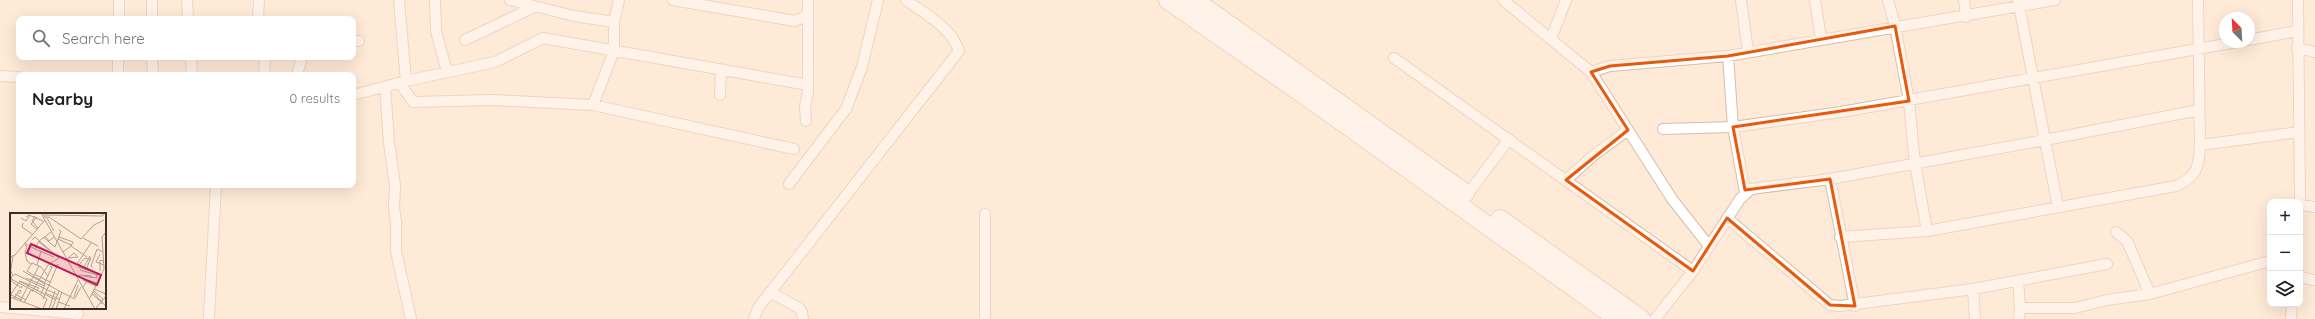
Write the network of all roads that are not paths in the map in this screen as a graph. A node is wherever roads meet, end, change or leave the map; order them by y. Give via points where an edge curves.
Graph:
1 (119, 0) edge
2 (152, 0) edge
3 (187, 0) edge
4 (259, 0) edge
5 (399, 0) edge
6 (435, 0) edge
7 (510, 0) edge
8 (619, 0) edge
9 (673, 0) edge
10 (808, 0) edge
11 (878, 0) edge
12 (906, 0) edge
13 (1168, 0) edge
14 (1194, 0) edge
15 (1566, 0) edge
16 (1740, 0) edge
17 (1815, 0) edge
18 (1888, 0) edge
19 (1964, 0) edge
20 (2055, 0) edge
21 (2198, 0) edge
22 (2298, 0) edge
23 (1508, 2) edge
24 (2019, 3) edge
25 (534, 7) junction
26 (808, 15) junction
27 (119, 16) edge
28 (152, 16) edge
29 (188, 16) edge
30 (258, 16) edge
31 (1966, 17) junction
32 (614, 22) junction
33 (1895, 26) junction
34 (2297, 31) junction
35 (1551, 39) junction
36 (1821, 39) junction
37 (2255, 39) edge
38 (465, 40) dead end
39 (2219, 45) edge
40 (2297, 48) junction
41 (2198, 49) junction
42 (614, 50) junction
43 (1748, 52) junction
44 (2315, 52) edge
45 (1728, 56) junction
46 (1394, 58) dead end
47 (118, 60) edge
48 (152, 60) edge
49 (191, 60) edge
50 (265, 60) edge
51 (301, 60) edge
52 (721, 70) junction
53 (118, 72) edge
54 (153, 72) edge
55 (192, 72) edge
56 (264, 72) edge
57 (298, 72) edge
58 (448, 72) junction
59 (1591, 72) junction
60 (0, 76) edge
61 (16, 77) edge
62 (2033, 78) junction
63 (403, 82) junction
64 (808, 85) junction
65 (385, 87) junction
66 (356, 94) edge
67 (720, 95) dead end
68 (1909, 102) junction
69 (593, 105) junction
70 (2199, 110) junction
71 (806, 121) dead end
72 (1733, 127) junction
73 (1663, 129) dead end
74 (1628, 130) junction
75 (2299, 132) junction
76 (1508, 139) junction
77 (2045, 140) junction
78 (2200, 145) junction
79 (794, 149) dead end
80 (1915, 164) junction
81 (1830, 179) junction
82 (1566, 180) junction
83 (789, 184) dead end
84 (216, 188) edge
85 (1745, 192) junction
86 (1467, 195) junction
87 (2300, 199) edge
88 (2303, 204) edge
89 (2058, 207) junction
90 (2315, 207) edge
91 (984, 214) dead end
92 (1727, 218) junction
93 (1927, 231) junction
94 (2116, 232) dead end
95 (1840, 237) junction
96 (1709, 246) junction
97 (2267, 262) edge
98 (2107, 264) dead end
99 (1693, 271) junction
100 (2303, 278) edge
101 (2315, 280) edge
102 (2018, 281) junction
103 (1973, 289) junction
104 (770, 292) junction
105 (2150, 294) junction
106 (1855, 306) junction
107 (0, 307) edge
108 (2292, 307) edge
109 (10, 308) edge
110 (2020, 308) junction
111 (22, 309) edge
112 (78, 314) dead end
113 (209, 317) dead end
114 (411, 319) edge
115 (754, 319) edge
116 (803, 319) edge
117 (985, 319) edge
118 (1618, 319) edge
119 (1641, 319) edge
120 (1655, 319) edge
121 (1975, 319) edge
122 (2019, 319) edge
123 (2291, 319) edge

1 - 27 street
2 - 28 street
3 - 29 street
4 - 30 street
5 - 63 street
6 - 58 street via 436,31
7 - 25 street
8 - 32 street
9 - 26 street via 795,21
10 - 26 street
11 - 83 street via 862,67 846,109
12 - 104 street via 949,33 959,51
13 - 118 highway
14 - 86 highway
15 - 35 street
16 - 43 street
17 - 36 street
18 - 33 street
19 - 31 street
20 - 24 street
21 - 41 street
22 - 34 street
23 - 35 street
24 - 31 street
24 - 62 street
25 - 32 street
25 - 38 street
26 - 64 street
31 - 33 street
32 - 42 street
33 - 36 street
33 - 68 street
34 - 37 street
34 - 40 street
35 - 59 street
36 - 43 street
39 - 41 street
40 - 44 street
40 - 75 street
41 - 62 street
41 - 70 street
42 - 52 street
42 - 58 street via 543,38 495,62
42 - 69 street
43 - 45 street
45 - 59 street via 1610,66
45 - 72 street
46 - 76 street
47 - 53 street
48 - 54 street
49 - 55 street
50 - 56 street
51 - 57 street
52 - 64 street
52 - 67 street
58 - 63 street
59 - 74 street
60 - 61 street
62 - 68 street
62 - 77 street
63 - 65 street
63 - 69 street via 413,102 492,100
64 - 71 street
65 - 66 street
65 - 114 street via 395,185 396,251
68 - 72 street
68 - 80 street
69 - 79 street
70 - 77 street
70 - 78 street
72 - 73 street
72 - 85 street
74 - 82 street
74 - 96 street via 1672,199
75 - 78 street
75 - 87 street
76 - 82 street
76 - 86 street
77 - 80 street
77 - 89 street
78 - 89 street via 2196,171 2189,181 2176,186
80 - 81 street
80 - 93 street
81 - 85 street via 1760,187
81 - 95 street
82 - 99 street
84 - 113 street
85 - 92 street
86 - 119 highway
88 - 90 street
89 - 93 street
91 - 117 street
92 - 96 street
92 - 106 street via 1830,304
93 - 95 street
94 - 105 street via 2127,241
95 - 106 street
96 - 99 street
97 - 105 street
98 - 102 street
99 - 120 street
100 - 101 street
102 - 103 street
102 - 110 street
103 - 106 street
103 - 121 street
104 - 115 street via 758,308
104 - 116 street via 799,308
105 - 110 street via 2107,300 2076,308
107 - 109 street
108 - 123 street
110 - 122 street
111 - 112 street

